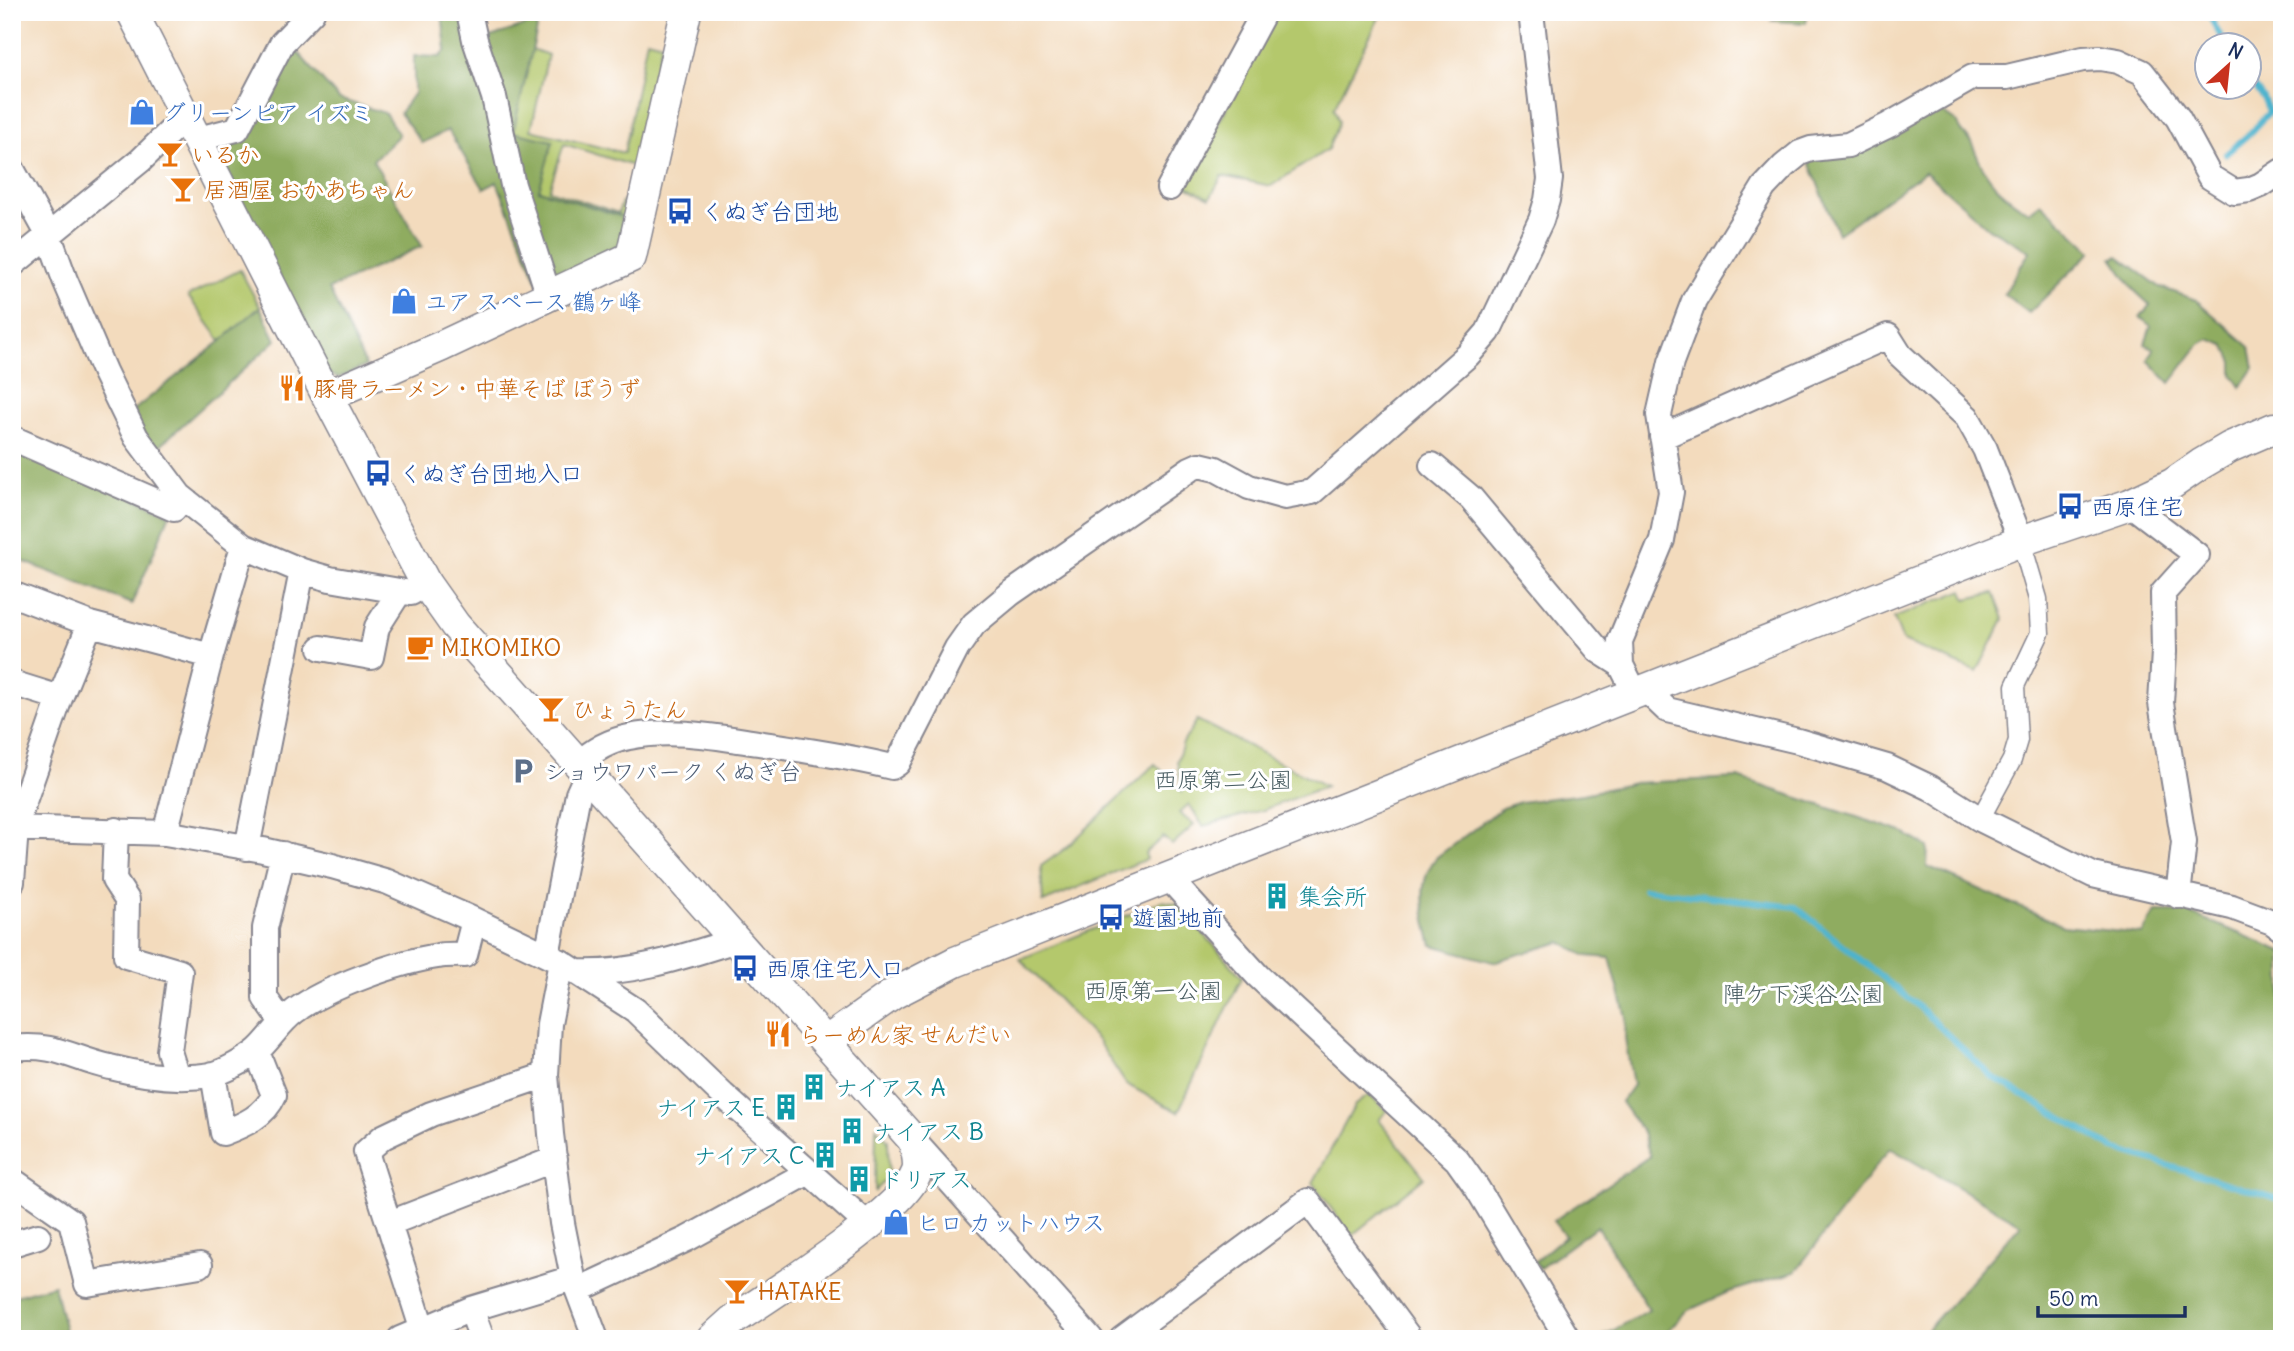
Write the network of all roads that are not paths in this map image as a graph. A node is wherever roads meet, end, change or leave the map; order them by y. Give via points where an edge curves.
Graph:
1 (132, 12) edge
2 (312, 12) edge
3 (469, 12) edge
4 (687, 12) edge
5 (1264, 12) edge
6 (1531, 12) edge
7 (192, 128) junction
8 (12, 169) edge
9 (2282, 171) edge
10 (1169, 188) dead end
11 (49, 236) junction
12 (12, 265) edge
13 (549, 296) junction
14 (327, 396) junction
15 (2278, 426) edge
16 (1662, 437) junction
17 (12, 438) edge
18 (1432, 465) dead end
19 (180, 496) junction
20 (2130, 503) junction
21 (2021, 541) junction
22 (243, 546) junction
23 (302, 572) junction
24 (413, 587) junction
25 (12, 594) edge
26 (90, 624) junction
27 (321, 648) dead end
28 (211, 656) junction
29 (1621, 665) junction
30 (12, 683) edge
31 (1640, 691) junction
32 (60, 698) junction
33 (582, 769) junction
34 (1980, 819) junction
35 (14, 828) edge
36 (116, 830) junction
37 (165, 833) junction
38 (247, 848) junction
39 (283, 854) junction
40 (1168, 877) junction
41 (12, 882) edge
42 (2178, 896) junction
43 (474, 920) junction
44 (2282, 929) edge
45 (736, 940) junction
46 (561, 963) junction
47 (282, 1022) junction
48 (827, 1041) junction
49 (12, 1048) edge
50 (257, 1052) junction
51 (213, 1074) junction
52 (546, 1075) junction
53 (177, 1077) junction
54 (913, 1140) junction
55 (555, 1159) junction
56 (809, 1172) junction
57 (12, 1180) edge
58 (390, 1223) junction
59 (868, 1226) junction
60 (38, 1236) dead end
61 (12, 1244) edge
62 (200, 1265) dead end
63 (575, 1284) junction
64 (471, 1309) junction
65 (422, 1328) junction
66 (400, 1339) edge
67 (482, 1339) edge
68 (596, 1339) edge
69 (712, 1339) edge
70 (1091, 1339) edge
71 (1122, 1339) edge
72 (1410, 1339) edge
73 (1568, 1339) edge

1 - 7 street
2 - 7 street via 282,43 237,129
3 - 13 street via 513,185
4 - 13 street via 631,257
5 - 10 street
6 - 33 street via 1550,179 1541,220 1488,332 1468,355 1312,492 1285,497 1249,487 1216,469 1190,469 974,624 892,767 722,738 666,734 630,736 600,746
7 - 11 street via 141,160
7 - 14 street
8 - 11 street
9 - 16 street via 2261,185 2234,192 2210,177 2160,92 2142,72 2118,61 2083,59 2007,77 1973,77 1848,145 1800,153 1764,187 1694,301 1660,406
11 - 12 street
11 - 19 street via 136,437
13 - 14 street
14 - 24 street
15 - 20 street via 2230,447 2172,484
16 - 21 street via 1888,336 1900,355 1967,417 1985,449
16 - 29 street via 1669,504 1662,540 1620,641
17 - 19 street via 174,509
18 - 29 street via 1471,498 1599,651
19 - 22 street
20 - 21 street
20 - 42 street via 2197,555 2163,593 2161,703 2184,842
21 - 31 street
21 - 34 street via 2038,599 2040,633 2015,686 2018,740 2012,760
22 - 23 street
22 - 28 street
23 - 24 street
23 - 38 street
24 - 27 street via 377,627 371,657
24 - 33 street via 455,625
25 - 26 street
26 - 28 street
26 - 32 street
28 - 37 street
29 - 31 street
30 - 32 street
31 - 34 street via 1667,710 1887,767
31 - 40 street
32 - 35 street
33 - 45 street
33 - 46 street
34 - 42 street via 2093,875
35 - 36 street
35 - 41 street
36 - 37 street
36 - 53 street via 114,880 127,900 126,956 180,972 169,1051
37 - 38 street
38 - 39 street
39 - 43 street via 388,882
39 - 47 street via 265,928 265,998
40 - 48 street via 955,962 893,993
40 - 73 street via 1258,976 1457,1160
42 - 44 street via 2232,907
43 - 46 street
43 - 47 street via 465,955 439,956 363,978 314,1000
45 - 46 street via 645,966 593,973
45 - 48 street
46 - 52 street via 549,1024
46 - 56 street via 635,1010
47 - 50 street
48 - 54 street
49 - 53 street via 53,1048 110,1067
50 - 51 street
50 - 51 street via 274,1095 268,1108 223,1133
51 - 53 street
52 - 55 street
52 - 58 street via 431,1114 383,1137 366,1152
54 - 59 street via 919,1168 914,1180
54 - 70 street
55 - 58 street
55 - 63 street
56 - 59 street
56 - 63 street via 687,1239
57 - 62 street via 71,1221 87,1284
58 - 65 street
59 - 69 street
60 - 61 street
63 - 64 street
63 - 68 street
64 - 65 street
64 - 67 street
65 - 66 street
71 - 72 street via 1308,1201

